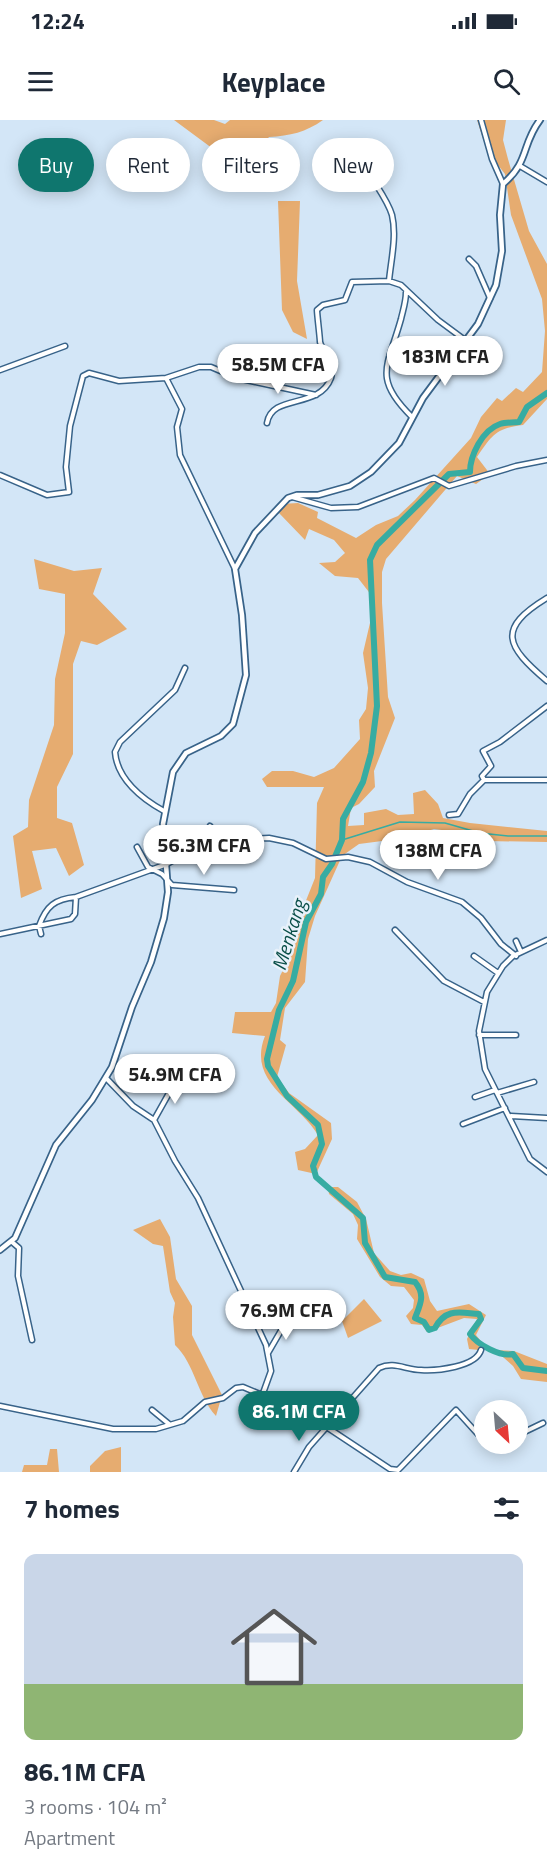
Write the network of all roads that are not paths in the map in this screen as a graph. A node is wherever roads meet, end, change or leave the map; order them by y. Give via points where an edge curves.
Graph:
1 (481, 120) edge
2 (540, 120) edge
3 (520, 166) junction
4 (547, 182) edge
5 (503, 184) junction
6 (383, 192) edge
7 (469, 259) dead end
8 (389, 281) junction
9 (405, 290) junction
10 (490, 298) junction
11 (465, 340) junction
12 (65, 346) dead end
13 (0, 370) edge
14 (166, 378) junction
15 (316, 395) junction
16 (412, 417) junction
17 (267, 423) dead end
18 (547, 460) edge
19 (0, 475) edge
20 (288, 498) junction
21 (235, 569) junction
22 (547, 598) edge
23 (185, 668) dead end
24 (547, 681) edge
25 (547, 706) edge
26 (484, 780) junction
27 (547, 780) edge
28 (164, 811) junction
29 (449, 814) dead end
30 (210, 826) dead end
31 (203, 843) junction
32 (136, 847) dead end
33 (167, 864) junction
34 (151, 869) junction
35 (168, 882) junction
36 (234, 890) dead end
37 (76, 897) junction
38 (39, 926) junction
39 (395, 930) dead end
40 (0, 934) edge
41 (41, 934) dead end
42 (516, 941) dead end
43 (546, 942) edge
44 (521, 952) junction
45 (474, 956) dead end
46 (516, 956) junction
47 (498, 973) junction
48 (484, 1002) junction
49 (479, 1035) junction
50 (516, 1035) dead end
51 (106, 1078) junction
52 (191, 1079) dead end
53 (534, 1083) dead end
54 (496, 1092) junction
55 (475, 1097) dead end
56 (505, 1108) junction
57 (510, 1116) junction
58 (547, 1118) edge
59 (154, 1120) junction
60 (463, 1124) dead end
61 (547, 1172) edge
62 (12, 1242) junction
63 (0, 1250) edge
64 (298, 1318) dead end
65 (32, 1340) dead end
66 (482, 1350) dead end
67 (268, 1353) junction
68 (262, 1396) junction
69 (0, 1406) edge
70 (153, 1410) dead end
71 (543, 1423) dead end
72 (170, 1424) junction
73 (327, 1428) junction
74 (474, 1430) edge
75 (528, 1430) edge
76 (294, 1472) edge

1 - 5 street
2 - 3 street
3 - 4 street
3 - 5 street
5 - 10 street via 499,276
6 - 8 street via 394,232
7 - 10 street
8 - 9 street
8 - 15 street via 352,282 345,300 318,309 321,345 332,374
9 - 11 street
9 - 16 street via 406,304 386,380 391,394
10 - 11 street
11 - 16 street
12 - 13 street
14 - 15 street via 211,367 237,378
14 - 19 street via 128,381 89,373 83,376 70,426 66,467 69,492 47,495
14 - 21 street via 182,409 177,427 180,455
15 - 17 street via 284,404
16 - 20 street via 399,443 361,479 329,493
18 - 20 street via 449,486 434,478 358,507 331,508
20 - 21 street via 255,533
21 - 28 street via 247,671 236,716 221,736 181,758 173,772
22 - 24 street via 520,616 512,636 514,649
23 - 28 street via 175,690 115,750 119,767 130,785
25 - 26 street via 483,751 491,766 482,776
26 - 27 street
26 - 29 street via 458,814
28 - 33 street
30 - 31 street
31 - 33 street
31 - 46 street via 211,839 224,847 268,838 293,843 318,856 370,862 407,882 462,902
32 - 34 street
33 - 34 street
33 - 35 street
34 - 35 street
34 - 37 street
35 - 36 street
35 - 51 street via 155,951
37 - 38 street via 51,904
37 - 38 street via 72,918
38 - 40 street
38 - 41 street
39 - 48 street via 444,981
42 - 44 street
43 - 44 street
44 - 46 street
45 - 47 street
46 - 47 street
47 - 48 street
48 - 49 street
49 - 50 street
49 - 54 street via 483,1064
51 - 59 street via 133,1106
51 - 62 street via 56,1145
52 - 59 street via 173,1086
53 - 54 street
54 - 55 street
54 - 56 street
56 - 57 street
56 - 60 street
57 - 58 street
57 - 61 street via 530,1159
59 - 67 street via 198,1198
62 - 63 street
62 - 65 street via 19,1248 18,1276
64 - 67 street via 286,1322
66 - 73 street via 470,1361 430,1371 382,1366
67 - 68 street via 271,1371
68 - 72 street via 239,1387 224,1398 205,1402 190,1417
68 - 73 street via 306,1413
69 - 72 street via 113,1429 156,1429
70 - 72 street
71 - 75 street
73 - 74 street via 394,1470 456,1410
73 - 76 street

